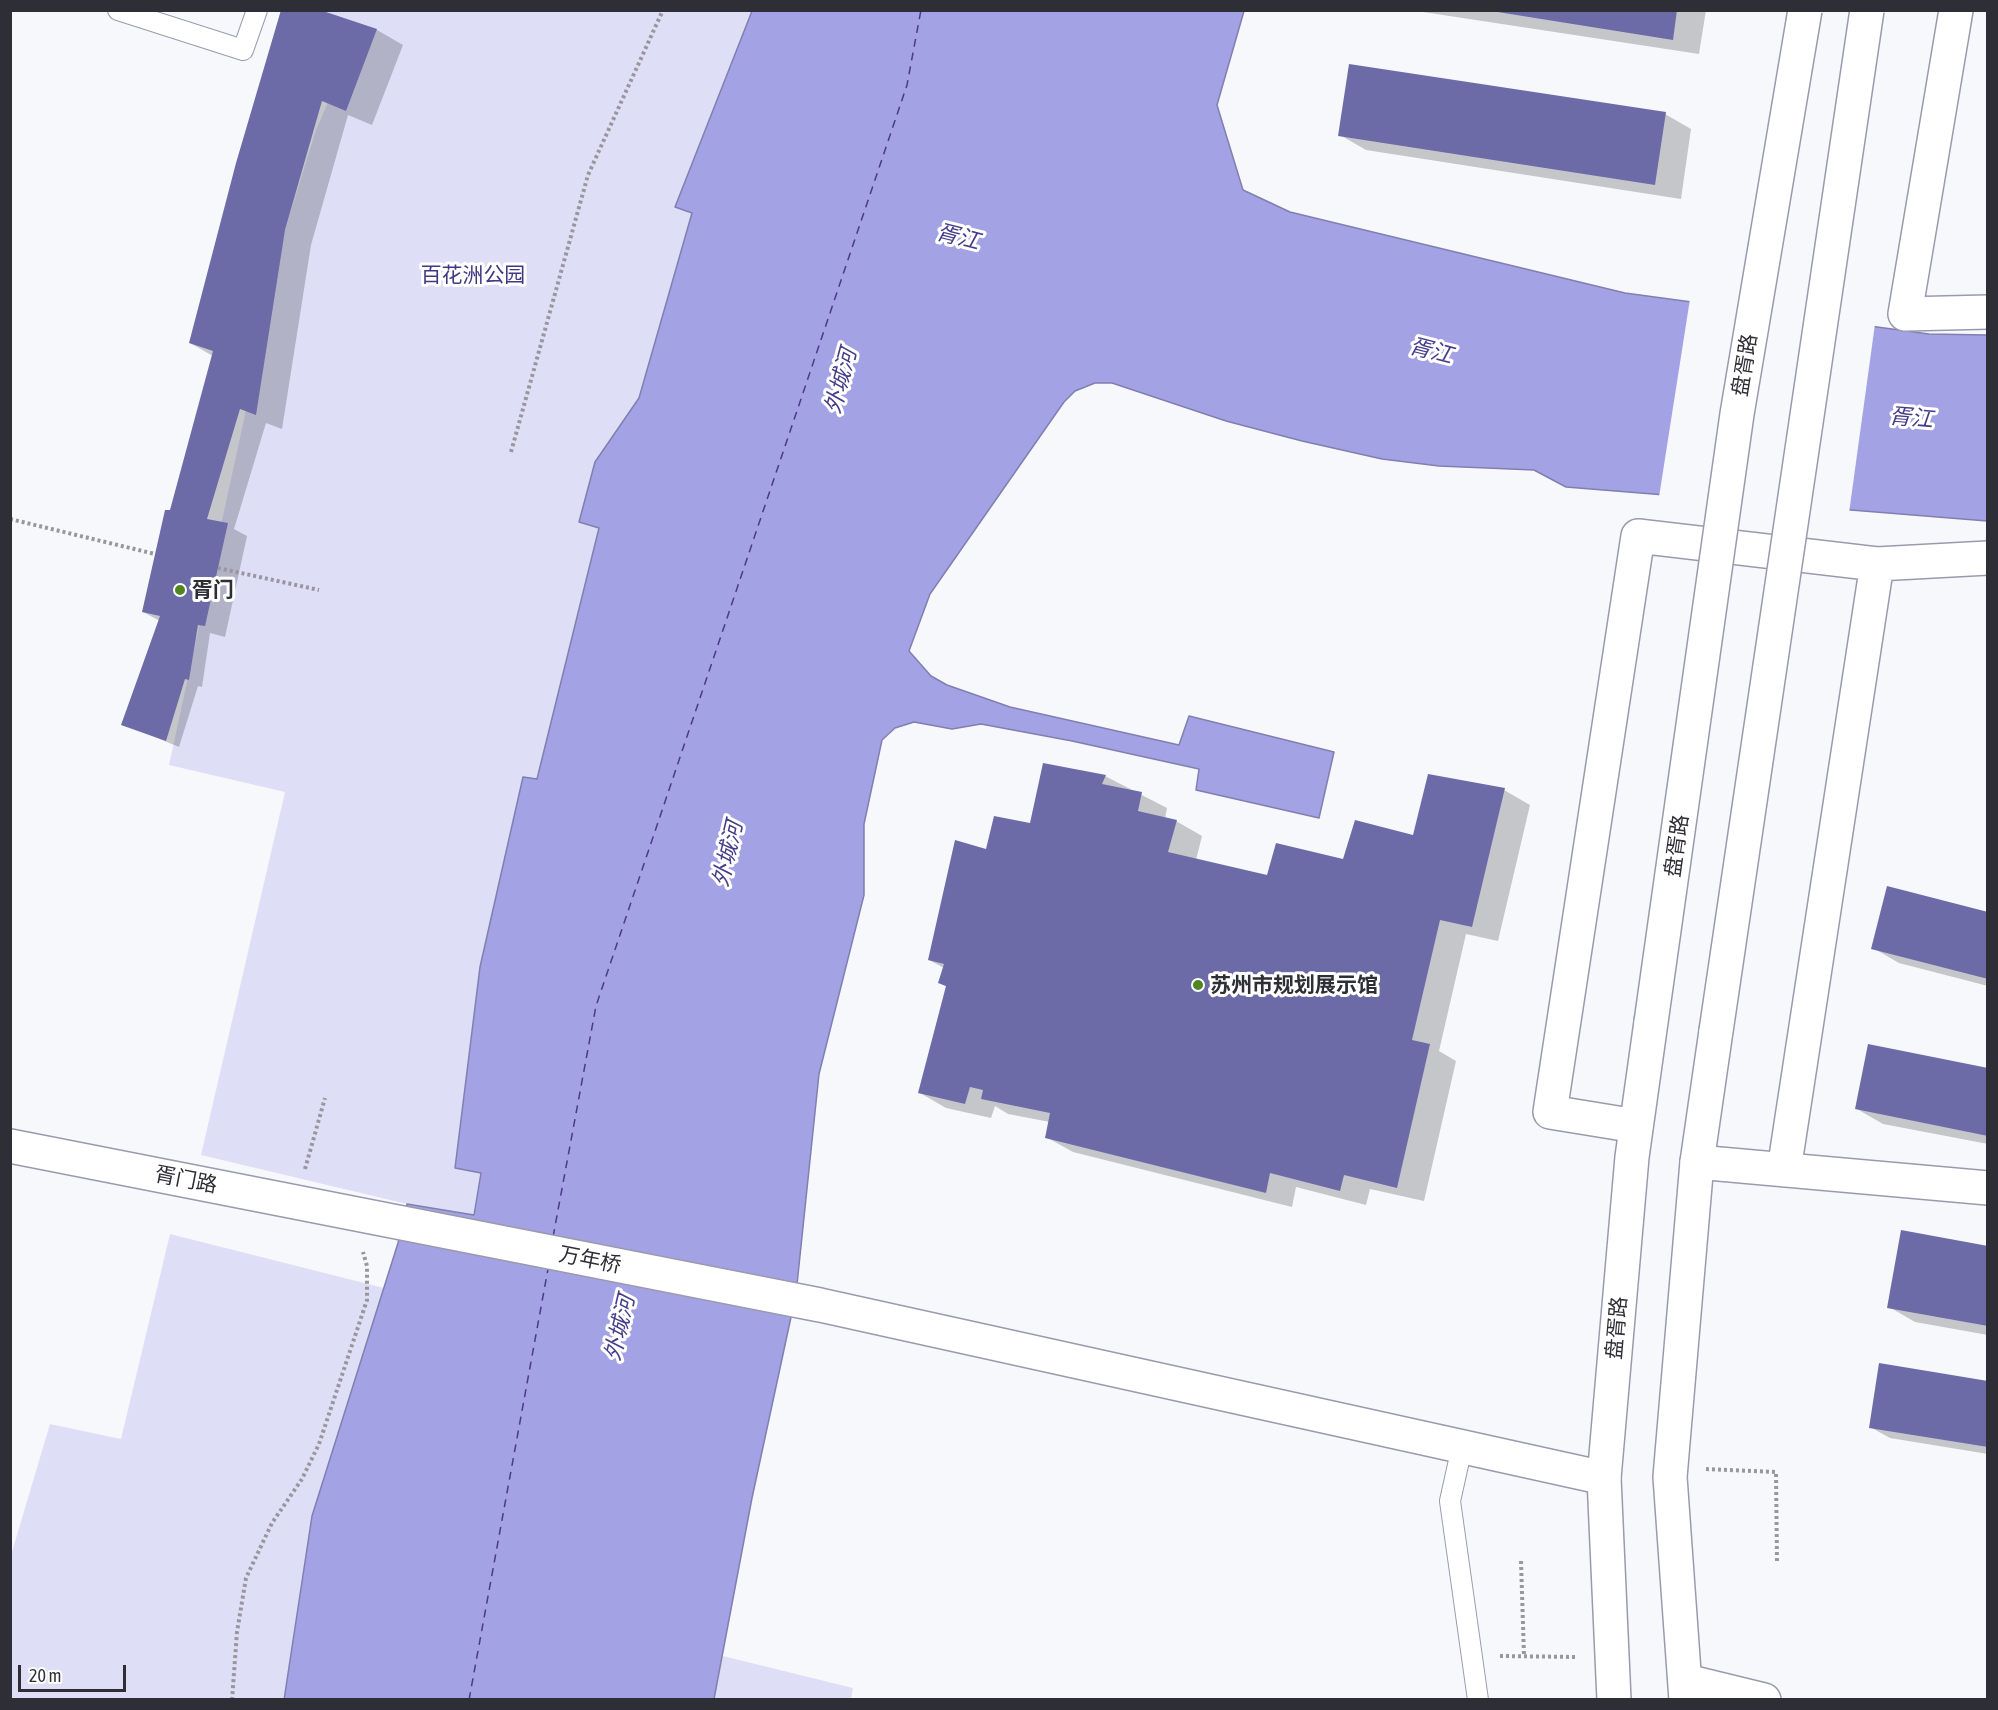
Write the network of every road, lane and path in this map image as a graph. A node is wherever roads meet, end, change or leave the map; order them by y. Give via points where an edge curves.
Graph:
1 (118, 10) edge
2 (256, 10) edge
3 (663, 10) edge
4 (1805, 10) edge
5 (1867, 10) edge
6 (1956, 10) edge
7 (1988, 312) edge
8 (511, 452) dead end
9 (10, 519) edge
10 (155, 554) dead end
11 (1988, 558) edge
12 (1876, 564) junction
13 (218, 568) dead end
14 (319, 590) dead end
15 (325, 1098) dead end
16 (1636, 1126) junction
17 (10, 1146) edge
18 (1697, 1162) junction
19 (1784, 1170) junction
20 (1988, 1188) edge
21 (296, 1201) junction
22 (356, 1213) junction
23 (1461, 1447) junction
24 (1671, 1467) junction
25 (1604, 1478) junction
26 (1521, 1561) dead end
27 (1777, 1563) dead end
28 (1615, 1686) edge
29 (1687, 1693) edge
30 (232, 1700) edge
31 (1478, 1700) edge
32 (1764, 1700) edge

1 - 2 lane via 243,50
3 - 8 path via 588,175
4 - 16 street, 盘胥路, bridge via 1737,414
5 - 18 street, bridge
6 - 7 street via 1905,314
9 - 10 path
11 - 12 street
12 - 16 street via 1638,537 1550,1112
12 - 19 street
13 - 14 path
15 - 21 path
16 - 25 street, 盘胥路
17 - 21 street, 胥门路
18 - 19 street
18 - 24 street
19 - 20 street
21 - 22 street, 胥门路
22 - 23 street, 万年桥 via 820,1305
22 - 30 path via 367,1266 367,1300 319,1444 302,1479 272,1523 246,1578
23 - 25 street, 万年桥
23 - 31 lane via 1449,1501
24 - 27 path via 1776,1472
24 - 29 street
25 - 28 street, 盘胥路
26 - 28 path via 1524,1656
29 - 32 street

